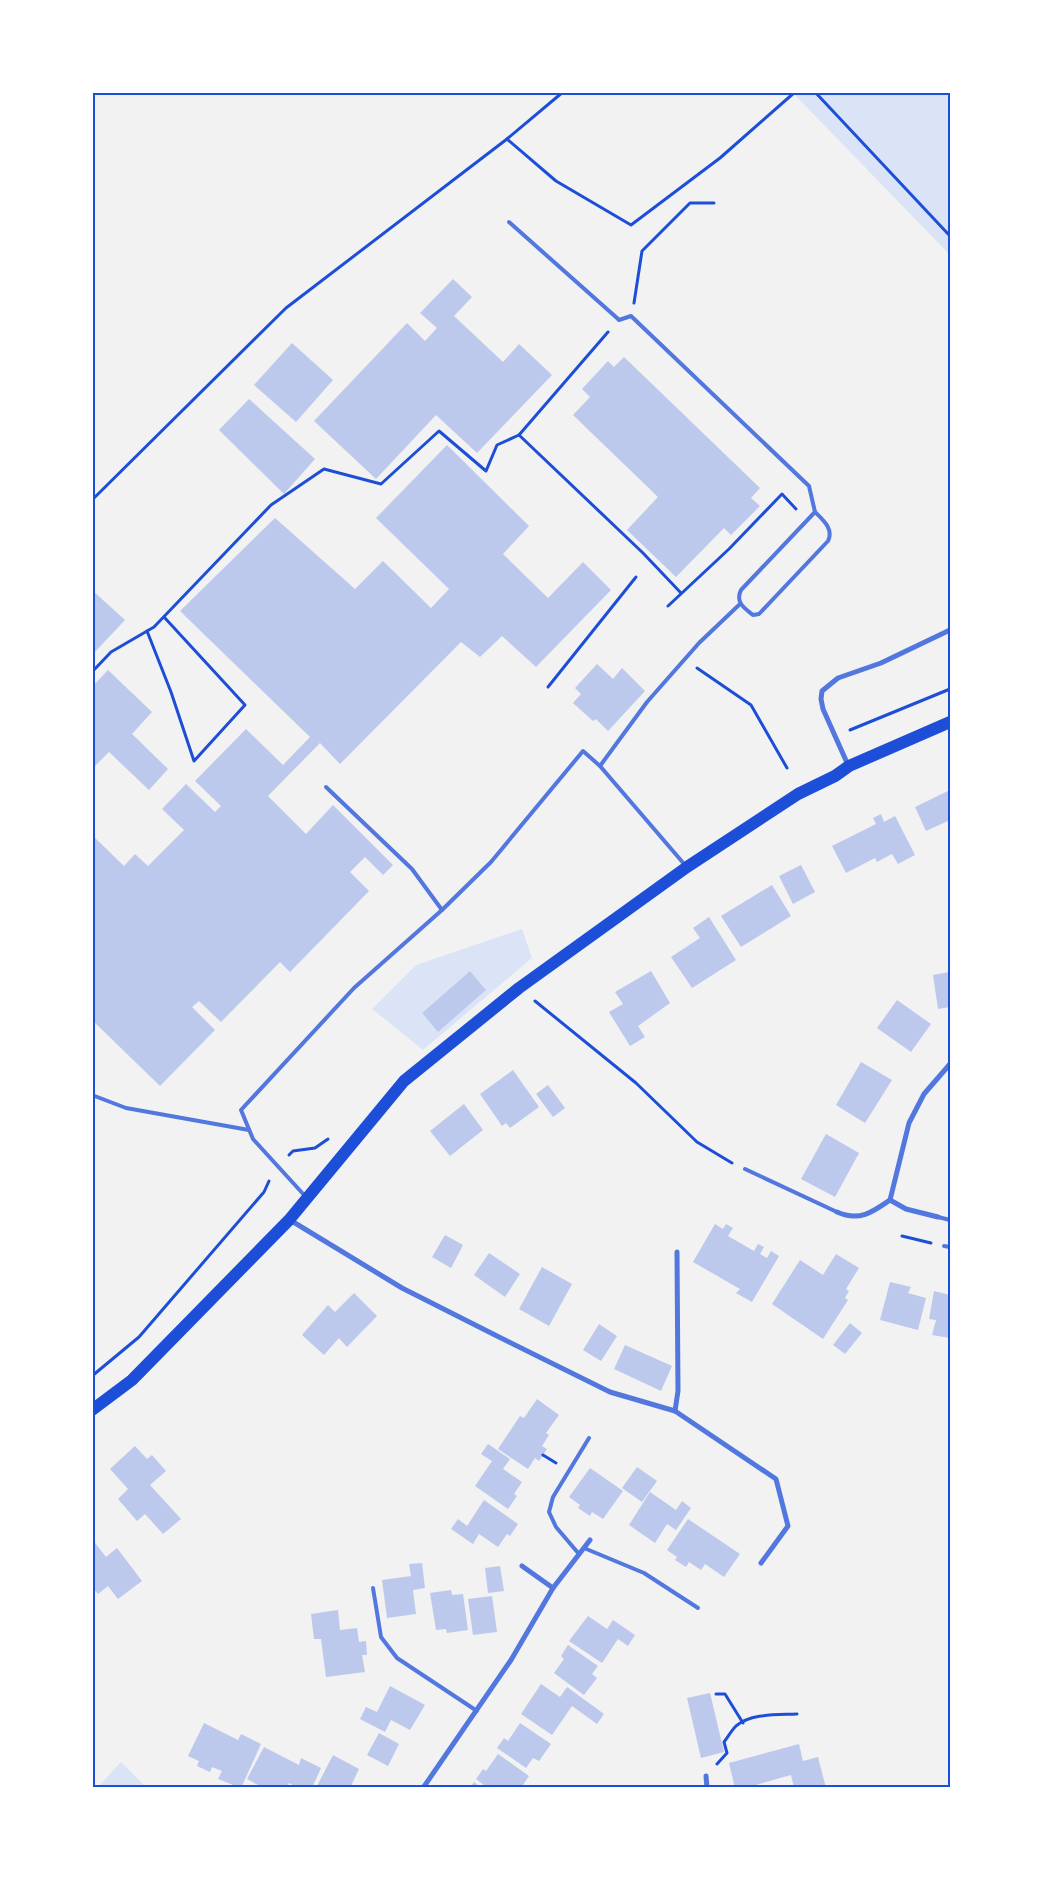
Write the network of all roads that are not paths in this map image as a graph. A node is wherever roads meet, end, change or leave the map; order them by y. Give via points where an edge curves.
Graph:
1 (509, 222) dead end
2 (815, 512) junction
3 (740, 604) junction
4 (950, 630) edge
5 (950, 722) edge
6 (600, 766) junction
7 (849, 766) junction
8 (326, 787) dead end
9 (687, 867) junction
10 (442, 910) junction
11 (950, 1064) edge
12 (92, 1095) edge
13 (249, 1130) junction
14 (745, 1169) road end
15 (307, 1198) junction
16 (890, 1200) junction
17 (837, 1212) joint
18 (938, 1217) joint
19 (289, 1220) junction
20 (950, 1220) edge
21 (944, 1246) road end
22 (950, 1247) edge
23 (677, 1252) dead end
24 (92, 1410) edge
25 (675, 1411) junction
26 (589, 1438) dead end
27 (590, 1540) dead end
28 (584, 1548) junction
29 (580, 1554) junction
30 (761, 1563) dead end
31 (522, 1566) dead end
32 (373, 1588) dead end
33 (554, 1588) junction
34 (698, 1608) dead end
35 (477, 1711) junction
36 (706, 1776) road end
37 (423, 1788) edge
38 (706, 1788) edge

1 - 2 lane via 619,320 631,316 809,486
2 - 3 lane via 745,586 739,595
2 - 3 lane via 830,532 827,543 757,615
3 - 6 lane via 699,643 647,702
4 - 7 street via 830,683 822,692 821,699
5 - 7 main road
6 - 9 lane
6 - 10 lane via 583,751 491,862
7 - 9 main road via 798,794
8 - 10 lane via 412,869
9 - 15 main road via 519,988 404,1081
10 - 13 lane via 354,988 241,1110
11 - 16 street via 924,1094 909,1123
12 - 13 lane via 126,1108
13 - 15 lane via 253,1139
14 - 17 lane
15 - 19 main road
16 - 17 street via 869,1214 858,1217
16 - 18 street via 906,1209
18 - 20 lane
19 - 24 main road via 132,1380
19 - 25 street via 402,1288 557,1366 610,1392
21 - 22 lane
23 - 25 street via 678,1391
25 - 30 street via 776,1478 788,1526
26 - 29 lane via 553,1498 549,1512 556,1527
27 - 28 street
28 - 29 street
28 - 34 lane via 644,1572
29 - 33 street
31 - 33 street
32 - 35 lane via 381,1637 397,1658
33 - 35 street
35 - 37 street
36 - 38 street

